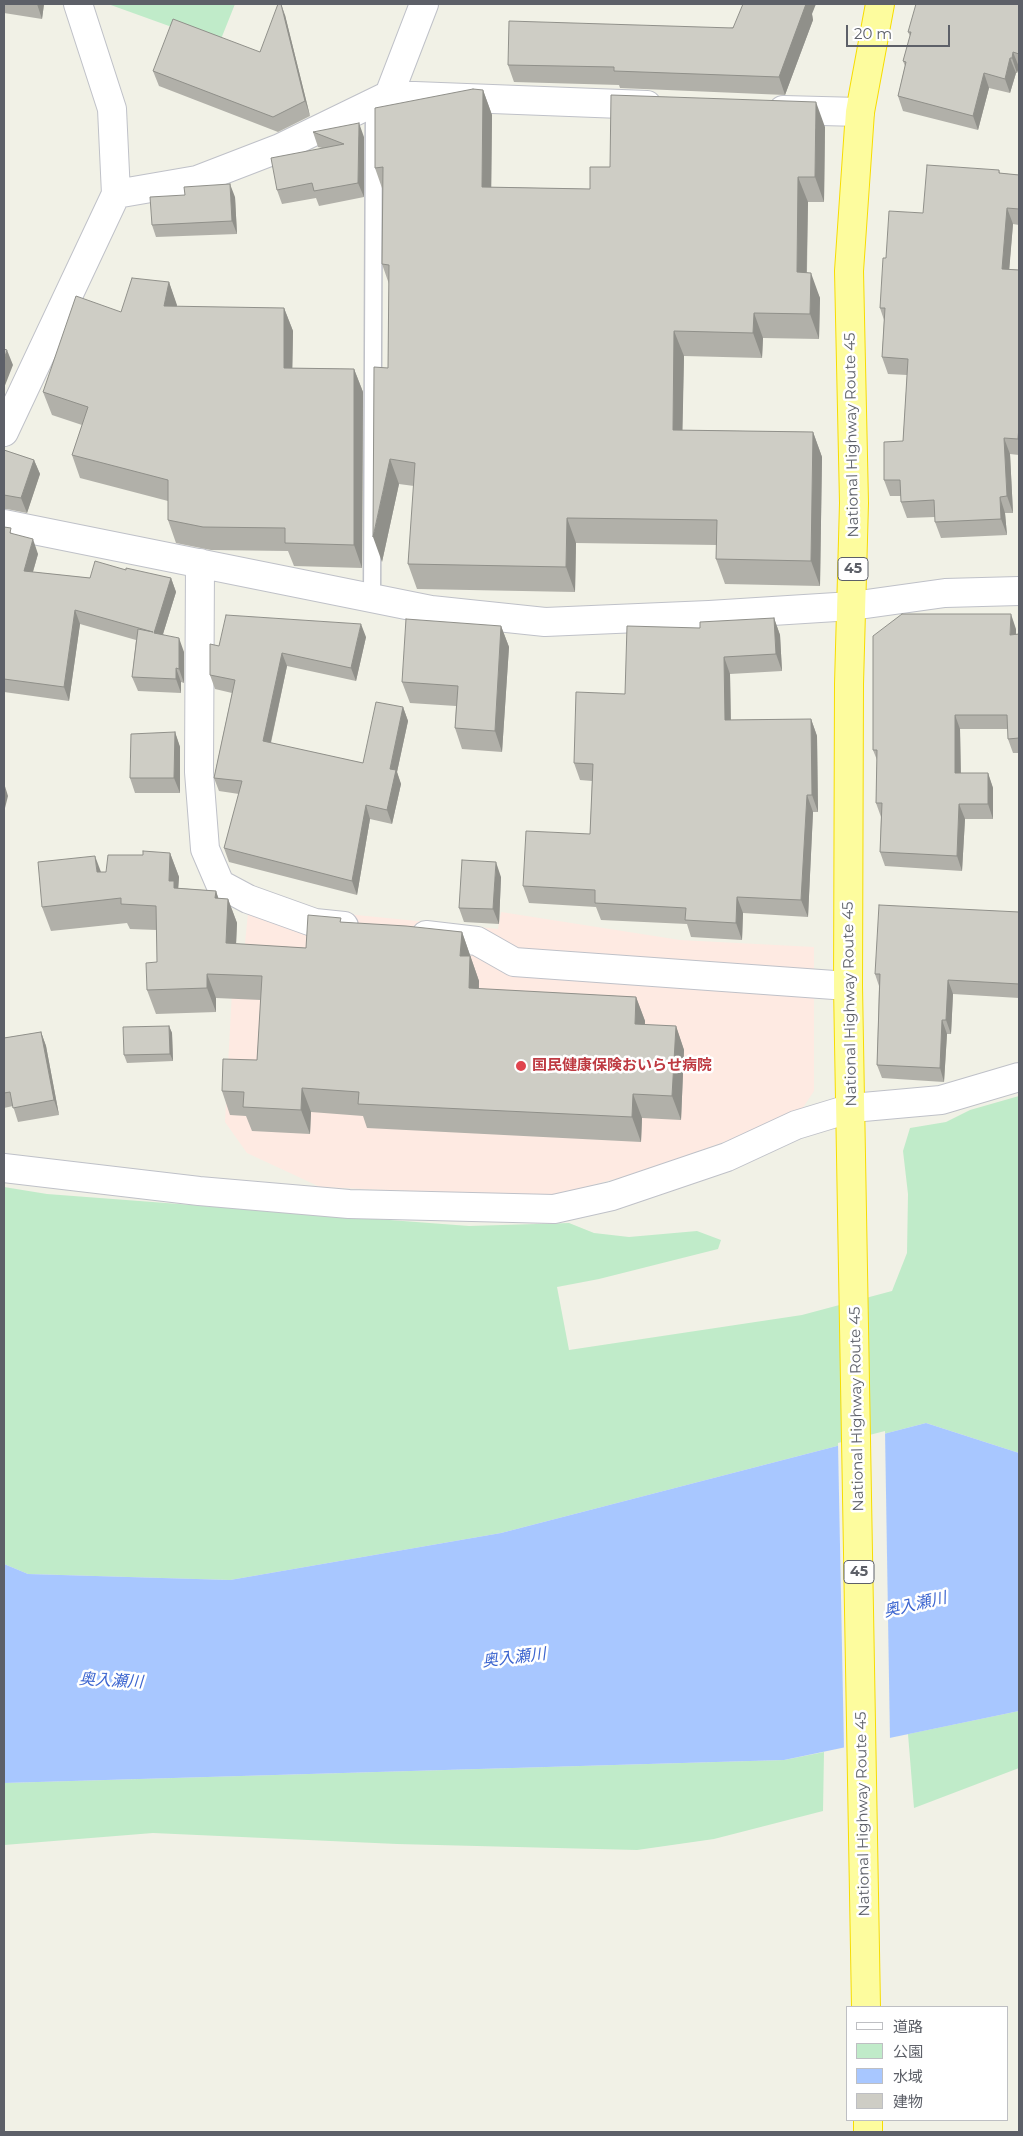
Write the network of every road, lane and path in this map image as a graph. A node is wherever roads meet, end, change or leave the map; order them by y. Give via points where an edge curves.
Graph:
1 (78, 4) edge
2 (424, 4) edge
3 (880, 4) edge
4 (382, 98) junction
5 (673, 106) edge
6 (760, 110) edge
7 (860, 112) junction
8 (116, 194) junction
9 (4, 432) edge
10 (4, 524) edge
11 (200, 563) junction
12 (1019, 591) edge
13 (372, 598) junction
14 (852, 606) junction
15 (372, 929) edge
16 (401, 932) edge
17 (848, 986) junction
18 (1019, 1078) edge
19 (852, 1108) junction
20 (4, 1168) edge
21 (866, 2006) edge

1 - 8 street via 112,109
2 - 4 street
3 - 7 highway, National Highway Route 45 / 45
4 - 5 street
4 - 8 street via 280,148 197,180
4 - 13 lane
6 - 7 street
7 - 14 highway, National Highway Route 45 / 45 via 849,271 854,503
8 - 9 street
10 - 11 street
11 - 13 street
11 - 15 street via 199,772 205,850 220,884 248,899 315,923
12 - 14 street via 945,593
13 - 14 street via 430,610 545,622
14 - 17 highway, National Highway Route 45 / 45
16 - 17 street via 477,941 514,962
17 - 19 highway, National Highway Route 45 / 45
18 - 19 street via 941,1100
19 - 20 street via 796,1125 726,1156 612,1196 554,1209 349,1204
19 - 21 highway, National Highway Route 45 / 45

